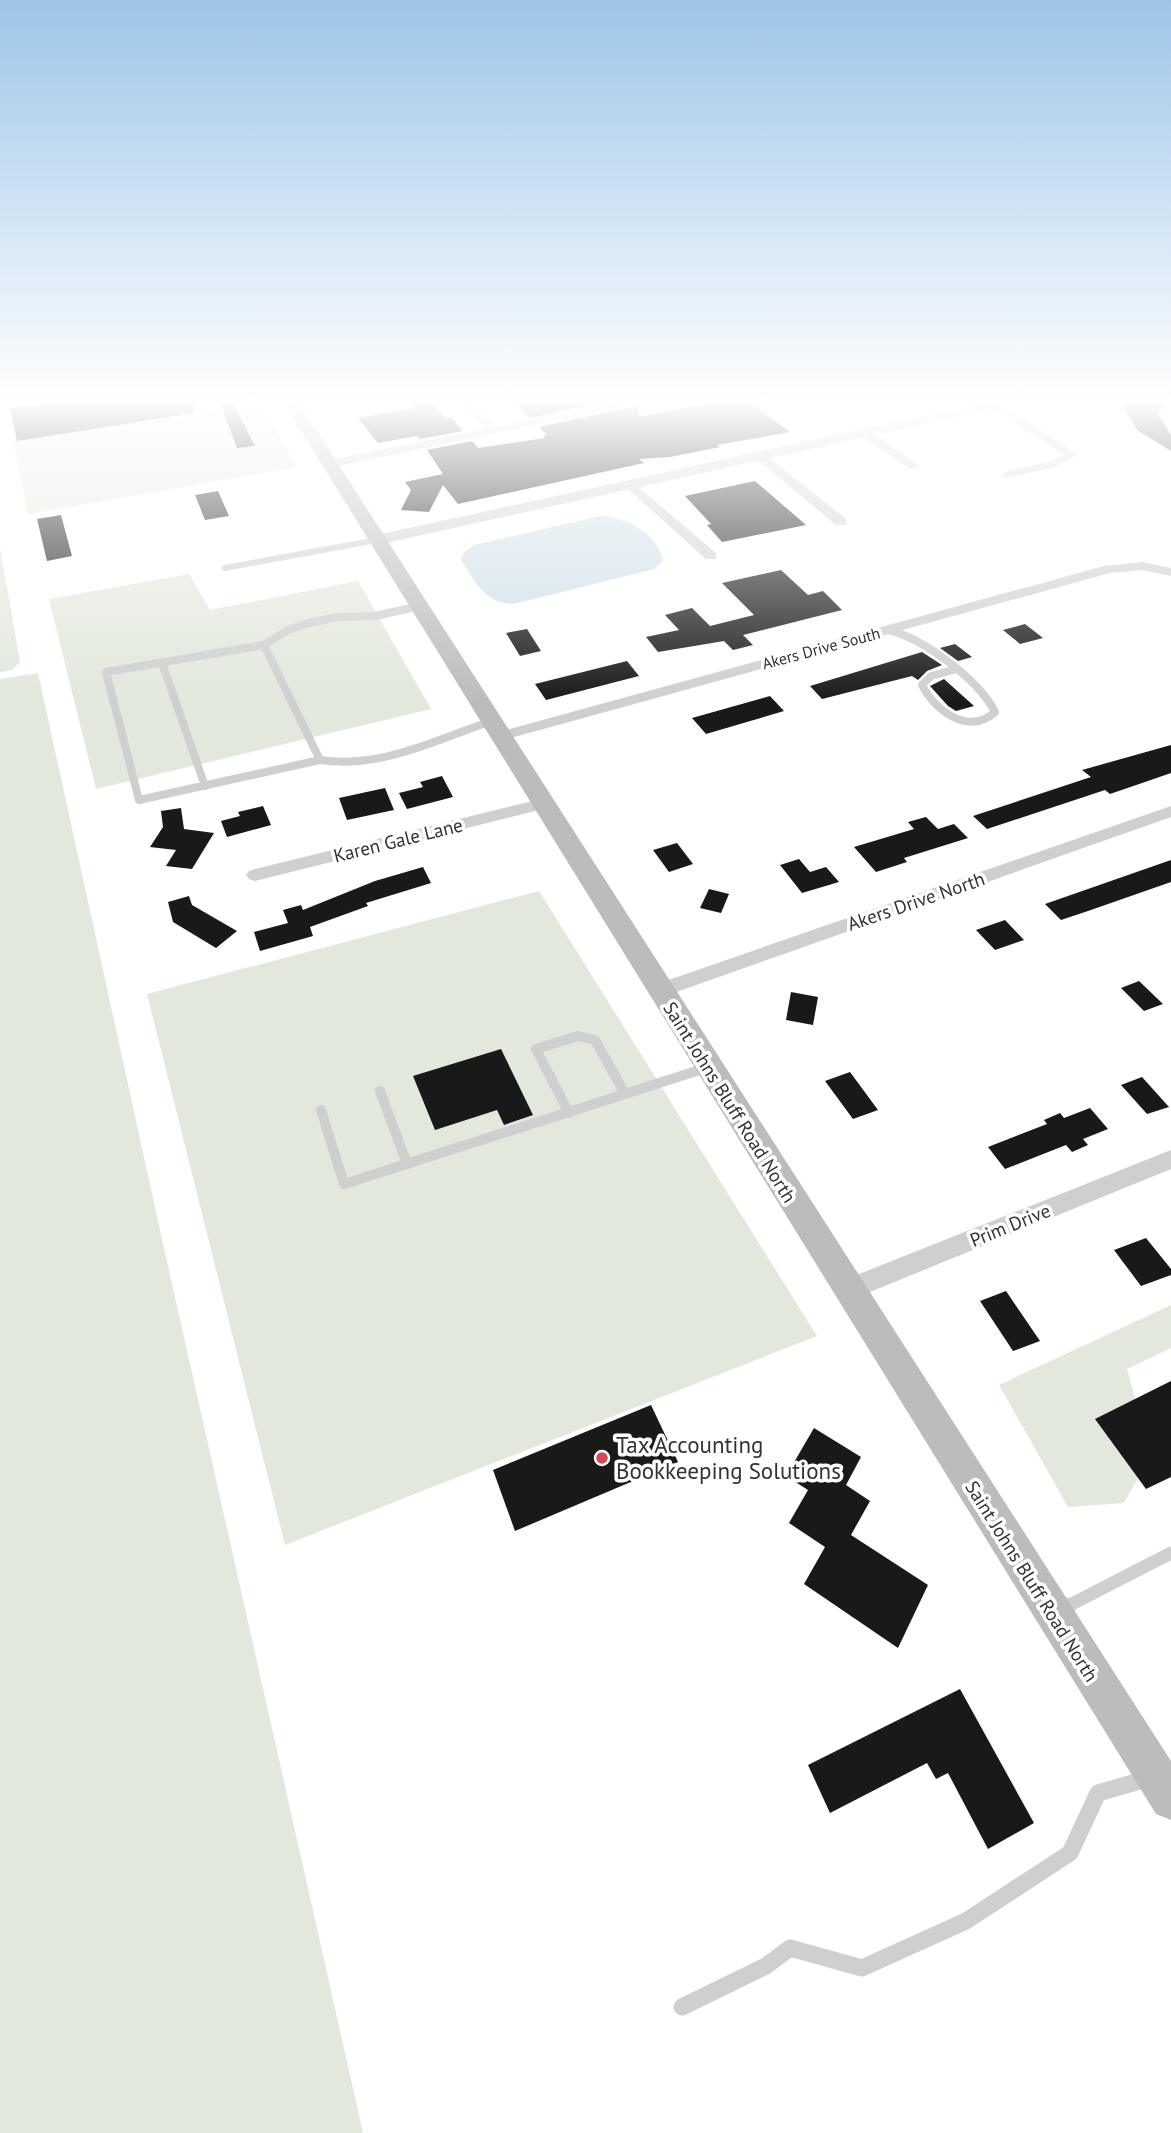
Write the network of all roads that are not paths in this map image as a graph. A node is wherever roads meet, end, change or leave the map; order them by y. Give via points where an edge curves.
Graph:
1 (353, 503) edge
2 (550, 503) edge
3 (651, 503) edge
4 (817, 503) edge
5 (841, 522) dead end
6 (377, 540) junction
7 (711, 556) dead end
8 (225, 568) dead end
9 (1171, 572) edge
10 (420, 606) junction
11 (888, 630) junction
12 (264, 645) junction
13 (162, 663) junction
14 (953, 670) junction
15 (497, 728) junction
16 (320, 760) junction
17 (205, 786) junction
18 (541, 804) junction
19 (1171, 811) edge
20 (255, 875) dead end
21 (661, 990) junction
22 (709, 1067) junction
23 (380, 1091) dead end
24 (625, 1094) junction
25 (321, 1110) dead end
26 (569, 1113) junction
27 (1171, 1159) edge
28 (407, 1164) junction
29 (848, 1290) junction
30 (1171, 1553) edge
31 (1053, 1614) junction
32 (1164, 1788) edge
33 (682, 2007) dead end

1 - 6 main road, Saint Johns Bluff Road North
2 - 6 street
3 - 7 street
4 - 5 street
6 - 8 lane
6 - 10 main road, Saint Johns Bluff Road North
9 - 11 street, Akers Drive South via 1142,566 1109,569
10 - 12 lane via 309,623
10 - 15 main road, Saint Johns Bluff Road North
11 - 14 lane via 914,639
11 - 15 street, Akers Drive South
12 - 13 lane
12 - 16 lane
13 - 17 lane
13 - 17 lane via 106,672 139,800
14 - 14 lane via 988,699 995,712 989,719 962,721 926,694 923,681
15 - 16 lane via 465,729 417,750 369,762 342,766
15 - 18 main road, Saint Johns Bluff Road North
16 - 17 lane
18 - 20 street, Karen Gale Lane
18 - 21 main road, Saint Johns Bluff Road North
19 - 21 street, Akers Drive North
21 - 22 main road, Saint Johns Bluff Road North
22 - 24 lane
22 - 29 main road, Saint Johns Bluff Road North
23 - 28 lane
24 - 26 lane
24 - 26 lane via 595,1040 578,1036 536,1049
25 - 28 lane via 344,1184
26 - 28 lane
27 - 29 street, Prim Drive
29 - 31 main road, Saint Johns Bluff Road North
30 - 31 lane
31 - 32 main road, Saint Johns Bluff Road North
32 - 33 lane via 1098,1793 1070,1853 966,1921 862,1968 790,1948 766,1966

